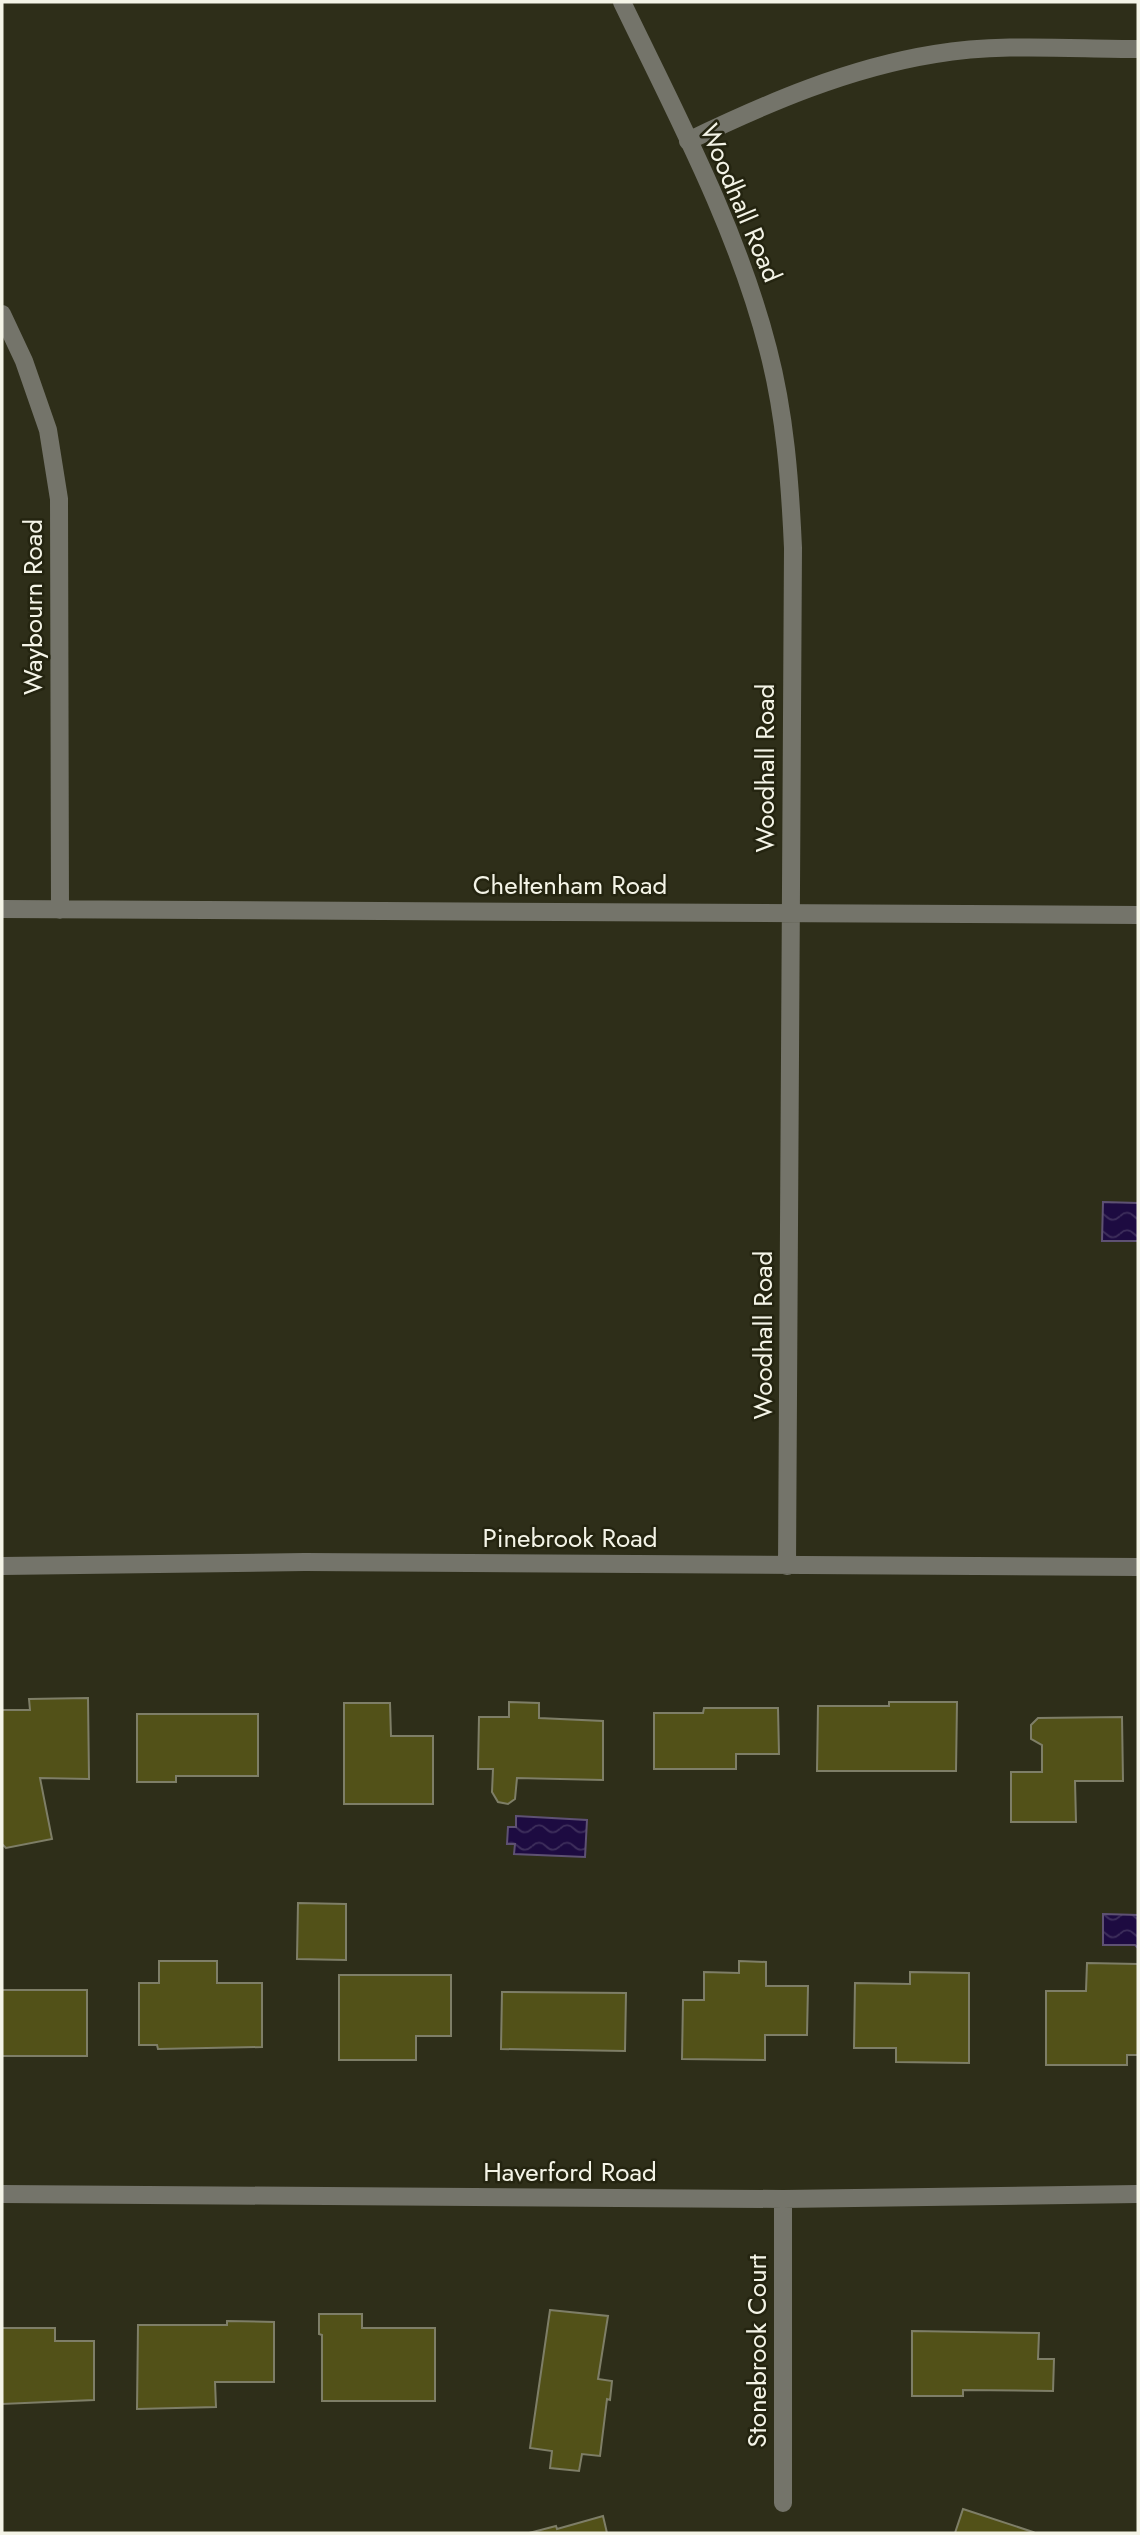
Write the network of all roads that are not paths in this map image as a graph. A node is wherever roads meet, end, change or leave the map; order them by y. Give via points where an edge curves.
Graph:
1 (622, 2) edge
2 (1138, 49) edge
3 (688, 141) junction
4 (2, 314) edge
5 (2, 909) edge
6 (60, 909) junction
7 (792, 912) junction
8 (1138, 915) edge
9 (2, 1566) edge
10 (788, 1566) junction
11 (1138, 1567) edge
12 (2, 2194) edge
13 (1138, 2194) edge
14 (783, 2199) junction
15 (783, 2503) dead end

1 - 3 street, Woodhall Road
2 - 3 street via 988,48 936,54 863,69 766,104
3 - 7 street, Woodhall Road via 749,284 769,350 789,461
4 - 6 street, Waybourn Road via 48,430 59,499
5 - 6 street, Cheltenham Road
6 - 7 street, Cheltenham Road
7 - 8 street, Cheltenham Road
7 - 10 street, Woodhall Road
9 - 10 street, Pinebrook Road via 305,1562
10 - 11 street, Pinebrook Road
12 - 14 street, Haverford Road
13 - 14 street, Haverford Road
14 - 15 street, Stonebrook Court

